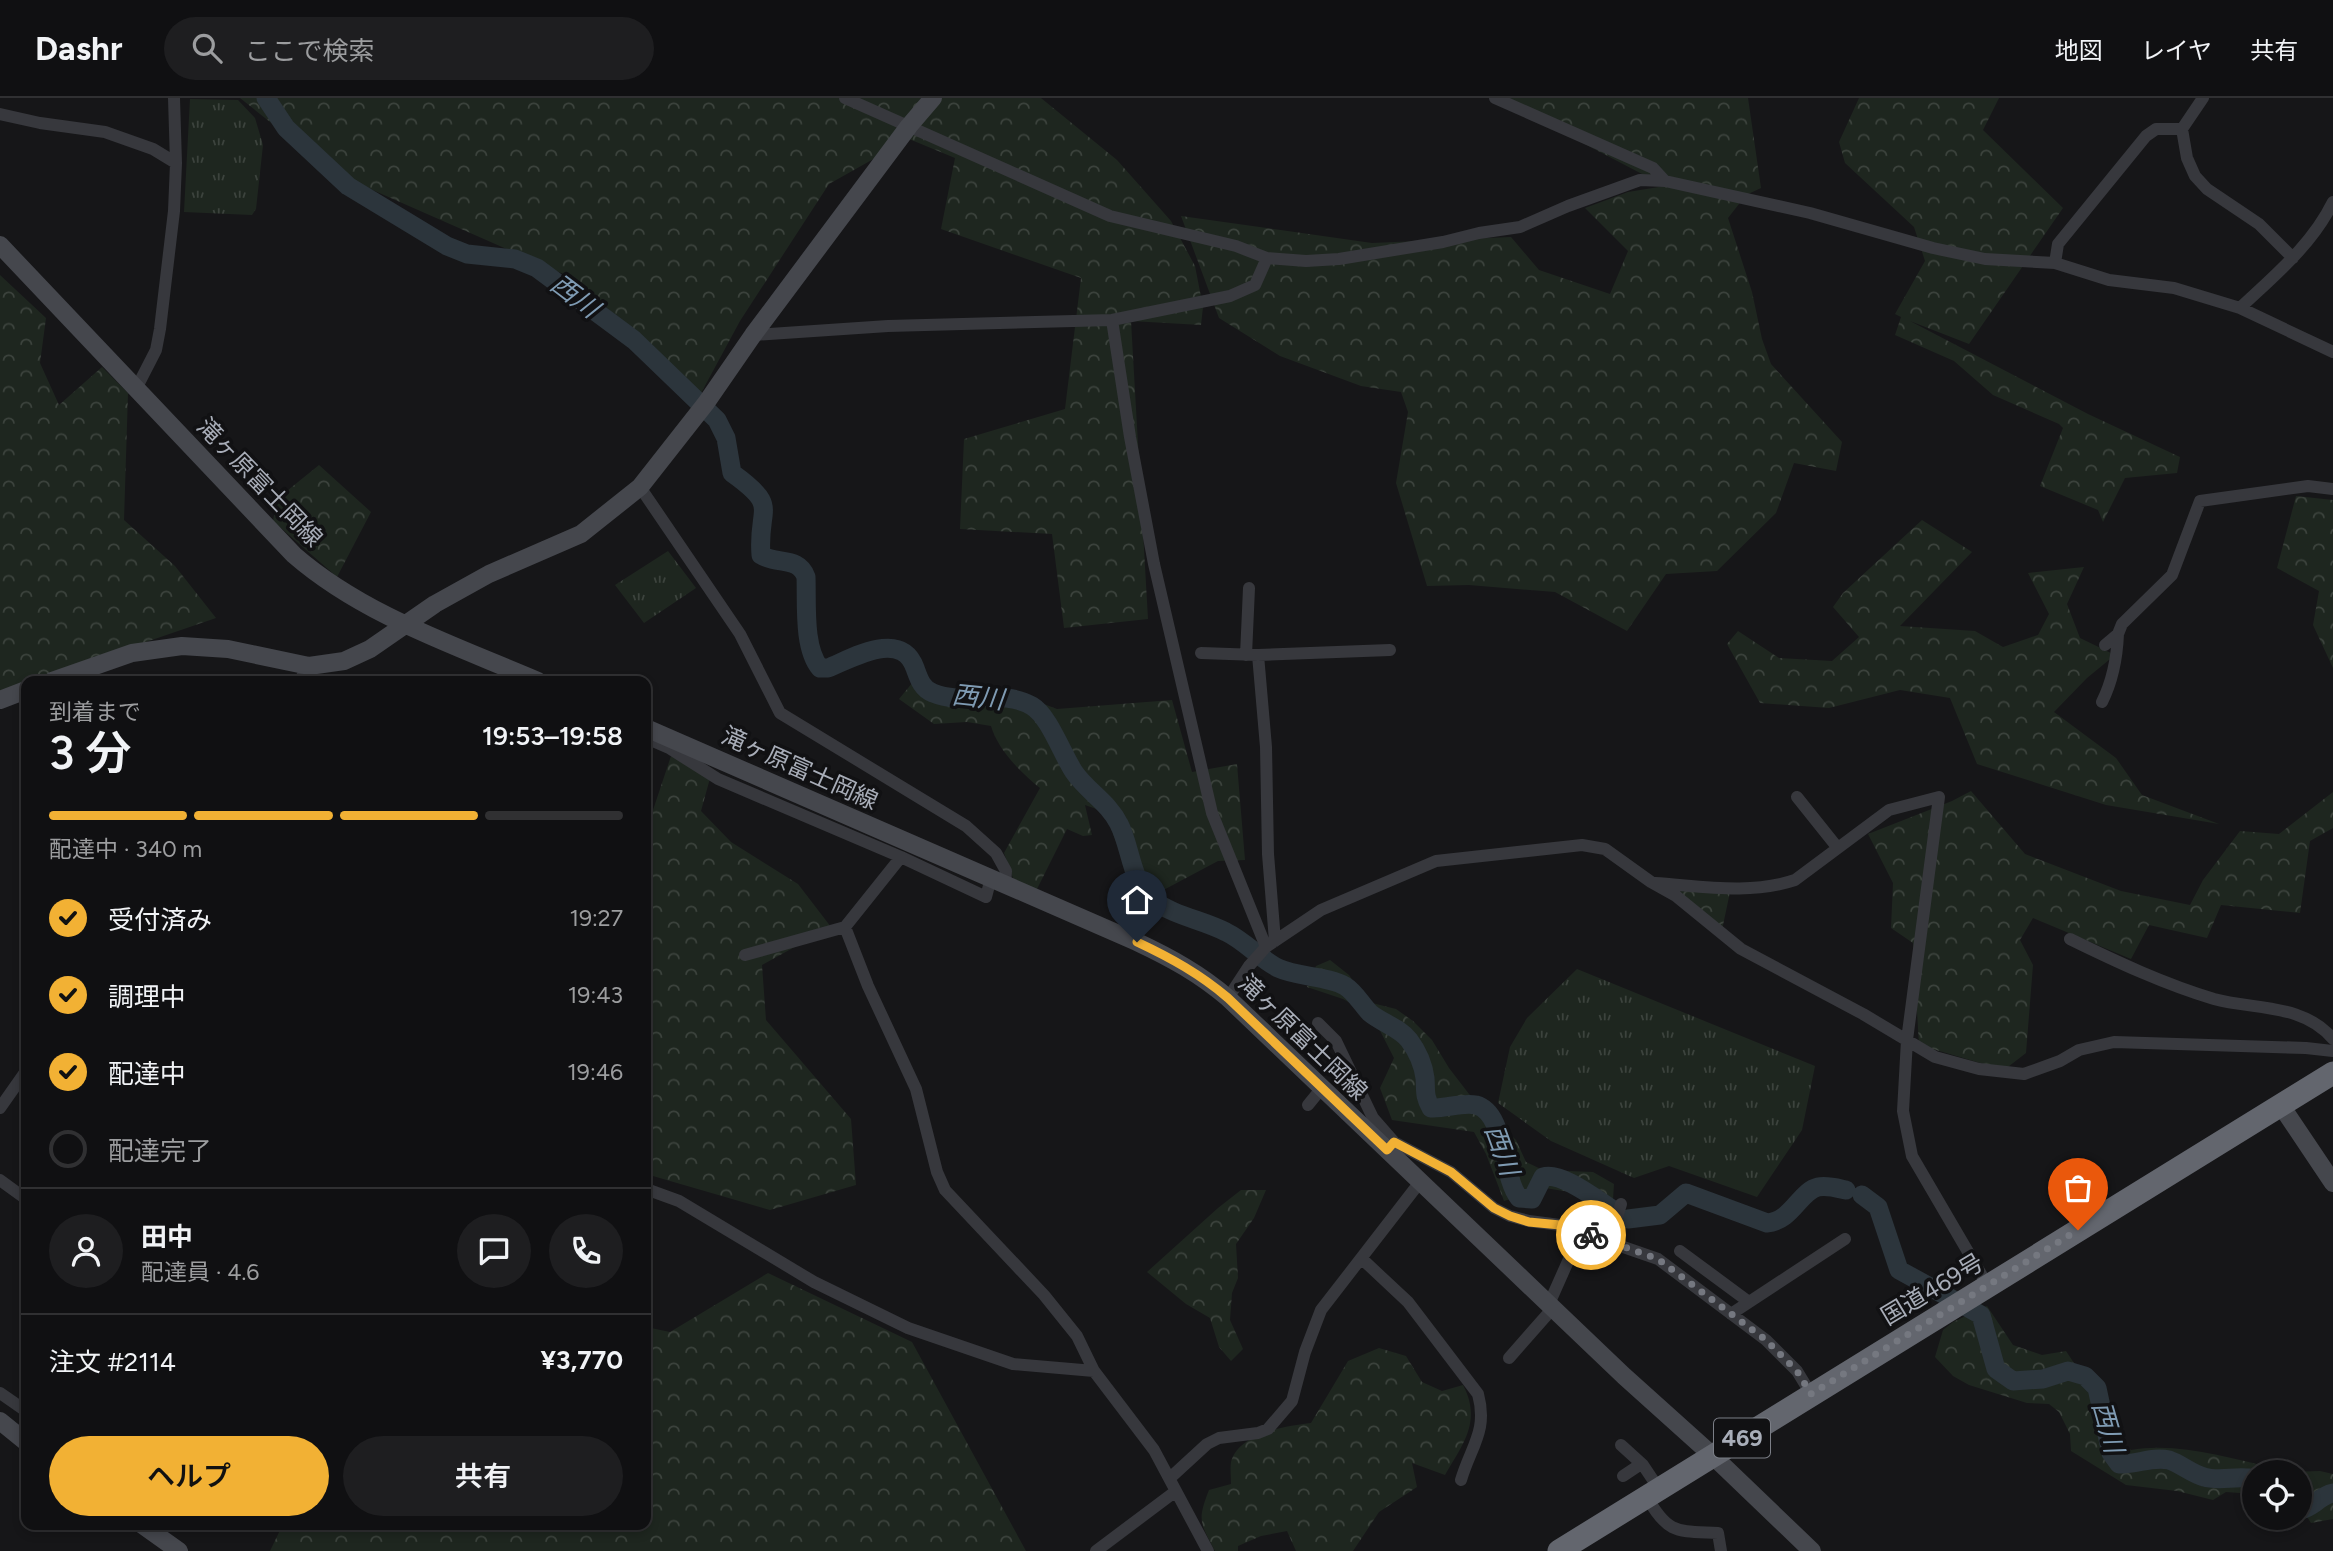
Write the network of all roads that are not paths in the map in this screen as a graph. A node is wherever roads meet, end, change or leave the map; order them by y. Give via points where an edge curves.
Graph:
1 (174, 98) edge
2 (845, 98) edge
3 (933, 98) edge
4 (1495, 98) edge
5 (2203, 98) edge
6 (0, 114) edge
7 (909, 126) junction
8 (2182, 129) junction
9 (176, 163) junction
10 (1665, 181) junction
11 (2333, 202) edge
12 (0, 245) edge
13 (1267, 258) junction
14 (2293, 258) junction
15 (2055, 263) junction
16 (2240, 308) junction
17 (1112, 320) junction
18 (753, 335) junction
19 (2333, 352) edge
20 (136, 389) junction
21 (640, 487) junction
22 (2333, 489) edge
23 (1249, 588) dead end
24 (406, 625) junction
25 (2118, 634) junction
26 (2105, 645) dead end
27 (1390, 650) dead end
28 (1202, 653) dead end
29 (1252, 655) junction
30 (304, 673) edge
31 (66, 676) edge
32 (526, 676) edge
33 (21, 692) edge
34 (0, 700) edge
35 (2102, 702) dead end
36 (651, 730) edge
37 (651, 740) edge
38 (1797, 797) dead end
39 (1837, 847) junction
40 (901, 857) junction
41 (998, 882) junction
42 (1651, 882) junction
43 (845, 927) junction
44 (2070, 939) dead end
45 (1270, 944) junction
46 (745, 955) dead end
47 (1228, 998) junction
48 (1318, 1023) dead end
49 (2333, 1039) edge
50 (1907, 1040) junction
51 (2333, 1051) edge
52 (2333, 1073) edge
53 (21, 1078) edge
54 (1321, 1089) junction
55 (2280, 1104) junction
56 (1308, 1105) dead end
57 (0, 1108) edge
58 (1391, 1146) junction
59 (0, 1180) edge
60 (1420, 1182) junction
61 (2333, 1183) edge
62 (651, 1191) edge
63 (21, 1195) edge
64 (1622, 1204) dead end
65 (1581, 1232) junction
66 (1845, 1239) dead end
67 (1609, 1241) junction
68 (1680, 1251) dead end
69 (1361, 1258) junction
70 (1981, 1289) junction
71 (1749, 1302) junction
72 (1551, 1306) junction
73 (1731, 1314) junction
74 (1509, 1358) dead end
75 (1094, 1371) junction
76 (0, 1393) edge
77 (1811, 1394) junction
78 (21, 1408) edge
79 (0, 1421) edge
80 (21, 1438) edge
81 (1622, 1445) dead end
82 (1713, 1456) junction
83 (1641, 1464) junction
84 (1623, 1476) dead end
85 (1461, 1480) dead end
86 (1173, 1484) junction
87 (1653, 1493) junction
88 (149, 1530) edge
89 (1202, 1548) edge
90 (1808, 1549) edge
91 (179, 1551) edge
92 (1096, 1551) edge
93 (1559, 1551) edge
94 (1721, 1551) edge

1 - 9 street
2 - 7 street
3 - 7 main road
4 - 10 street via 1653,168
5 - 8 street
6 - 9 street via 105,132 153,149
7 - 13 street via 1110,216 1236,246
7 - 18 main road
8 - 14 street via 2187,158 2207,190 2259,224
8 - 15 street via 2156,129 2146,136 2058,244
9 - 20 street via 160,330 156,350
10 - 13 street via 1640,180 1520,227 1443,242 1339,259
10 - 15 street via 1810,212 1986,260
11 - 14 street via 2322,224
12 - 20 main road, 滝ヶ原富士岡線
13 - 17 street via 1255,285 1230,296
14 - 16 street
15 - 16 street via 2109,280 2174,288
16 - 19 street
17 - 18 street
17 - 45 street via 1154,564 1212,813
18 - 21 main road
20 - 24 main road, 滝ヶ原富士岡線 via 294,555 355,599
21 - 24 main road via 581,534 489,575
21 - 41 street via 740,634 780,713 966,826 996,853 1006,871
22 - 25 street via 2308,486 2200,501 2172,575 2122,624
23 - 29 street
24 - 30 main road via 370,649
24 - 32 main road, 滝ヶ原富士岡線
25 - 26 street
25 - 35 street via 2117,659
27 - 29 street
28 - 29 street
29 - 45 street via 1266,747
30 - 31 main road via 228,649 182,646 132,653
33 - 34 main road
36 - 41 main road, 滝ヶ原富士岡線
37 - 40 street via 718,779
38 - 39 street
39 - 42 street via 1795,880 1778,886 1746,889
39 - 50 street via 1889,810 1939,797
40 - 41 street via 986,898
40 - 43 street
41 - 47 main road, 滝ヶ原富士岡線 via 1174,959
42 - 45 street via 1605,849 1582,845 1437,861 1321,910
42 - 50 street via 1676,896 1741,949
43 - 46 street
43 - 75 street via 916,1089 945,1190 1045,1295 1077,1336
44 - 49 street via 2143,974 2216,1000 2301,1016
45 - 47 street
47 - 54 main road, 滝ヶ原富士岡線
48 - 58 street via 1336,1041
50 - 51 street via 1935,1057 2007,1074 2024,1074 2079,1049 2114,1042
50 - 70 street via 1903,1111 1912,1156
52 - 55 highway, 国道469号 / 469
53 - 57 street
54 - 56 street
54 - 58 main road, 滝ヶ原富士岡線
55 - 61 main road
55 - 70 highway, 国道469号 / 469
58 - 60 main road, 滝ヶ原富士岡線
58 - 65 street via 1451,1172 1502,1212
59 - 63 street
60 - 69 street
60 - 72 main road, 滝ヶ原富士岡線
62 - 75 street via 678,1201 814,1282 908,1328 1013,1364
64 - 67 street
65 - 67 street
65 - 72 street
66 - 71 street
67 - 73 street via 1658,1259
68 - 71 street
69 - 85 street via 1408,1302 1478,1394 1482,1427
69 - 86 street via 1321,1310 1292,1401 1268,1429 1207,1444
70 - 77 highway, 国道469号 / 469
71 - 73 street
72 - 74 street
72 - 82 main road, 滝ヶ原富士岡線
73 - 77 street via 1766,1340 1797,1371
75 - 86 street via 1154,1450
76 - 78 street
77 - 82 highway, 国道469号 / 469
79 - 80 main road
81 - 83 street
82 - 87 highway, 国道469号 / 469
82 - 90 main road, 滝ヶ原富士岡線
83 - 84 street
83 - 87 street
86 - 89 street
86 - 92 street
87 - 93 highway, 国道469号 / 469
87 - 94 street via 1660,1518 1680,1531 1718,1533
88 - 91 main road

